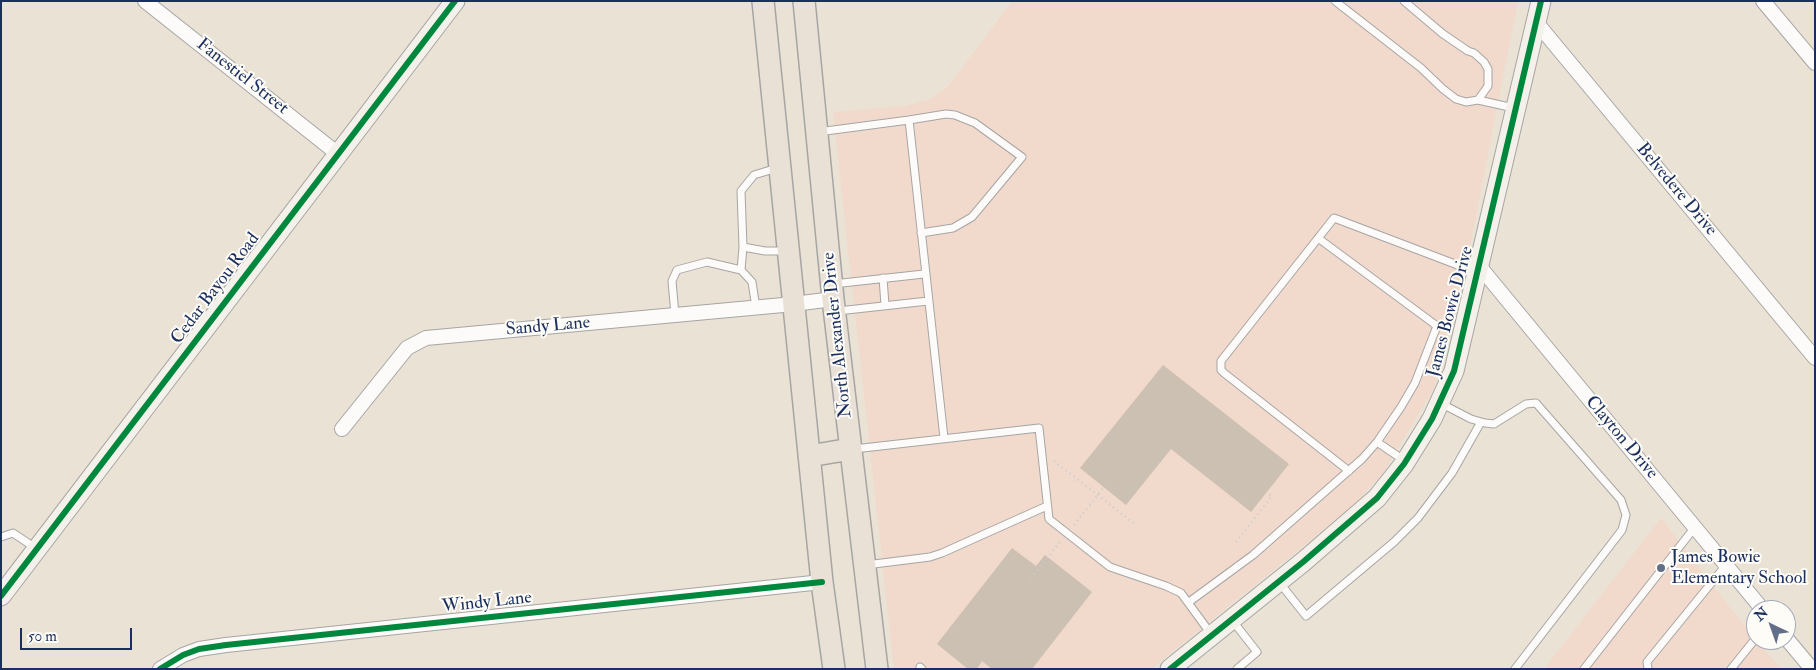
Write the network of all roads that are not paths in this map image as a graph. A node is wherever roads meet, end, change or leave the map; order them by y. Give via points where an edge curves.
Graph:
1 (145, 1) edge
2 (455, 1) edge
3 (764, 1) edge
4 (804, 1) edge
5 (1335, 1) edge
6 (1404, 1) edge
7 (1541, 1) edge
8 (1763, 1) edge
9 (1536, 22) junction
10 (1815, 63) edge
11 (1478, 100) junction
12 (1516, 109) junction
13 (909, 120) junction
14 (817, 132) junction
15 (338, 154) junction
16 (780, 167) junction
17 (921, 233) junction
18 (1318, 238) junction
19 (743, 246) junction
20 (788, 251) junction
21 (741, 270) junction
22 (1479, 270) junction
23 (924, 274) junction
24 (884, 278) junction
25 (833, 298) junction
26 (928, 300) junction
27 (794, 304) junction
28 (885, 305) junction
29 (756, 308) junction
30 (675, 315) junction
31 (1815, 358) edge
32 (1440, 403) junction
33 (1481, 422) junction
34 (342, 429) dead end
35 (944, 438) junction
36 (1377, 442) junction
37 (851, 449) junction
38 (809, 456) junction
39 (1406, 461) junction
40 (1349, 472) junction
41 (1047, 506) junction
42 (1695, 527) junction
43 (1, 537) edge
44 (37, 549) junction
45 (865, 565) junction
46 (1726, 565) junction
47 (822, 582) junction
48 (1279, 582) junction
49 (1, 596) edge
50 (1755, 600) edge
51 (1189, 602) junction
52 (1232, 619) junction
53 (1212, 635) junction
54 (1746, 650) edge
55 (1796, 650) edge
56 (1647, 665) edge
57 (160, 669) edge
58 (834, 669) edge
59 (877, 669) edge
60 (1170, 669) edge
61 (1237, 669) edge
62 (1515, 669) edge
63 (1584, 669) edge
64 (1639, 669) edge
65 (1731, 669) edge
66 (1812, 669) edge

1 - 15 street, Fanestiel Street
2 - 15 street, Cedar Bayou Road
3 - 16 main road
4 - 14 main road, North Alexander Drive
5 - 11 lane via 1422,68 1456,99 1466,102
6 - 11 lane via 1443,34 1484,62 1488,69 1488,86
7 - 9 street, James Bowie Drive
8 - 10 street
9 - 12 street, James Bowie Drive
9 - 31 street, Belvedere Drive
11 - 12 lane
12 - 22 street, James Bowie Drive
13 - 14 lane
13 - 17 lane
13 - 17 lane via 946,114 964,118 985,129 1022,157 972,216 953,228
14 - 25 main road, North Alexander Drive
15 - 44 street, Cedar Bayou Road
16 - 19 lane via 754,176 740,191
16 - 20 main road
17 - 23 lane
18 - 22 lane via 1334,218
18 - 36 lane via 1437,326 1415,383
18 - 40 lane via 1220,365 1224,373
19 - 20 lane via 764,251
19 - 21 lane
20 - 27 main road
21 - 29 lane via 752,282
21 - 30 lane via 707,262 677,270 672,281
22 - 32 street, James Bowie Drive via 1454,371
22 - 42 street, Clayton Drive
23 - 24 lane
23 - 26 lane
24 - 25 lane
24 - 28 lane
25 - 27 street, Sandy Lane
25 - 28 lane
25 - 37 main road, North Alexander Drive
26 - 28 lane
26 - 35 lane
27 - 29 street, Sandy Lane
27 - 38 main road
29 - 30 street, Sandy Lane
30 - 34 street, Sandy Lane via 426,338 407,348
32 - 33 lane
32 - 39 street, James Bowie Drive
33 - 48 lane via 1452,473 1418,518 1306,616
33 - 62 lane via 1494,424 1526,404 1536,403 1621,500 1626,515 1622,530
35 - 37 lane
35 - 41 lane via 1039,428
36 - 39 lane
36 - 40 lane
37 - 38 main road
37 - 45 main road, North Alexander Drive
38 - 47 main road
39 - 48 street, James Bowie Drive via 1376,498 1349,524
40 - 51 lane via 1253,555
41 - 45 lane via 930,557
41 - 51 lane via 1052,522 1110,567 1174,589
42 - 46 street, Clayton Drive
42 - 63 lane
43 - 44 lane via 13,533
44 - 49 street, Cedar Bayou Road
45 - 59 main road, North Alexander Drive
46 - 50 street, Clayton Drive
46 - 56 lane
47 - 57 street, Windy Lane via 226,645 199,649
47 - 58 main road
48 - 52 street, James Bowie Drive
51 - 53 lane
52 - 53 street, James Bowie Drive
52 - 61 lane via 1257,652
53 - 60 street, James Bowie Drive
54 - 65 lane
55 - 66 street
56 - 64 lane

